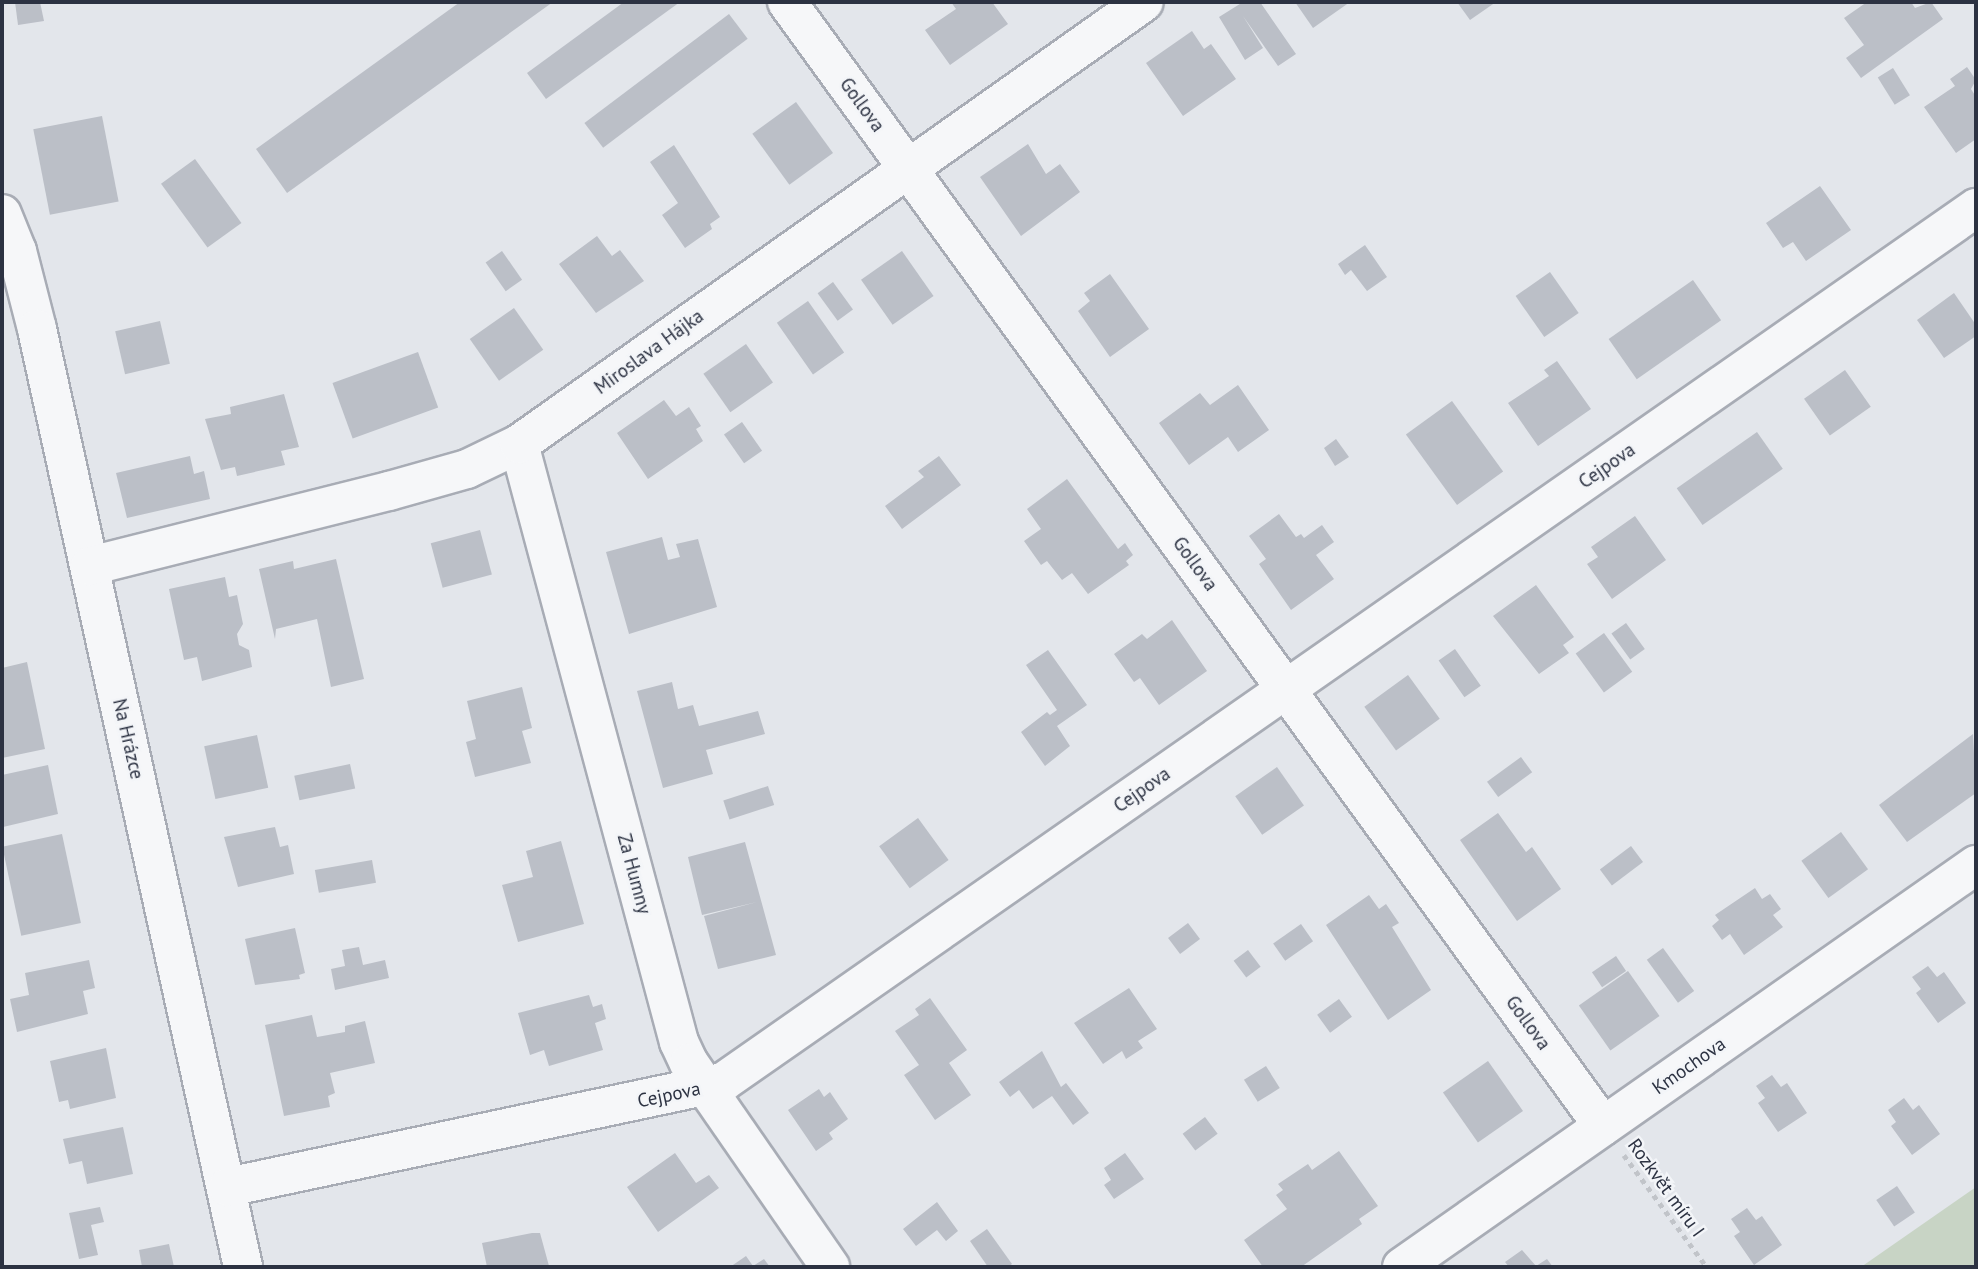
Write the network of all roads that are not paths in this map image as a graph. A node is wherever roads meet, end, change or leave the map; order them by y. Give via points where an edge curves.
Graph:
1 (787, 2) edge
2 (1144, 2) edge
3 (907, 167) junction
4 (1976, 208) edge
5 (2, 214) edge
6 (519, 444) junction
7 (90, 566) junction
8 (1286, 690) junction
9 (1976, 865) edge
10 (707, 1088) junction
11 (1603, 1126) junction
12 (228, 1187) junction
13 (243, 1267) edge
14 (830, 1267) edge
15 (1402, 1267) edge

1 - 3 street, Gollova
2 - 3 street, Miroslava Hájka
3 - 6 street, Miroslava Hájka
3 - 8 street, Gollova
4 - 8 street, Cejpova
5 - 7 street, Na Hrázce via 17,251
6 - 7 street, Miroslava Hájka via 467,469
6 - 10 street, Za Humny via 679,1042
7 - 12 street, Na Hrázce
8 - 10 street, Cejpova via 737,1074
8 - 11 street, Gollova
9 - 11 street, Kmochova
10 - 12 street, Cejpova
10 - 14 street, Za Humny
11 - 15 street, Kmochova
12 - 13 street, Na Hrázce

